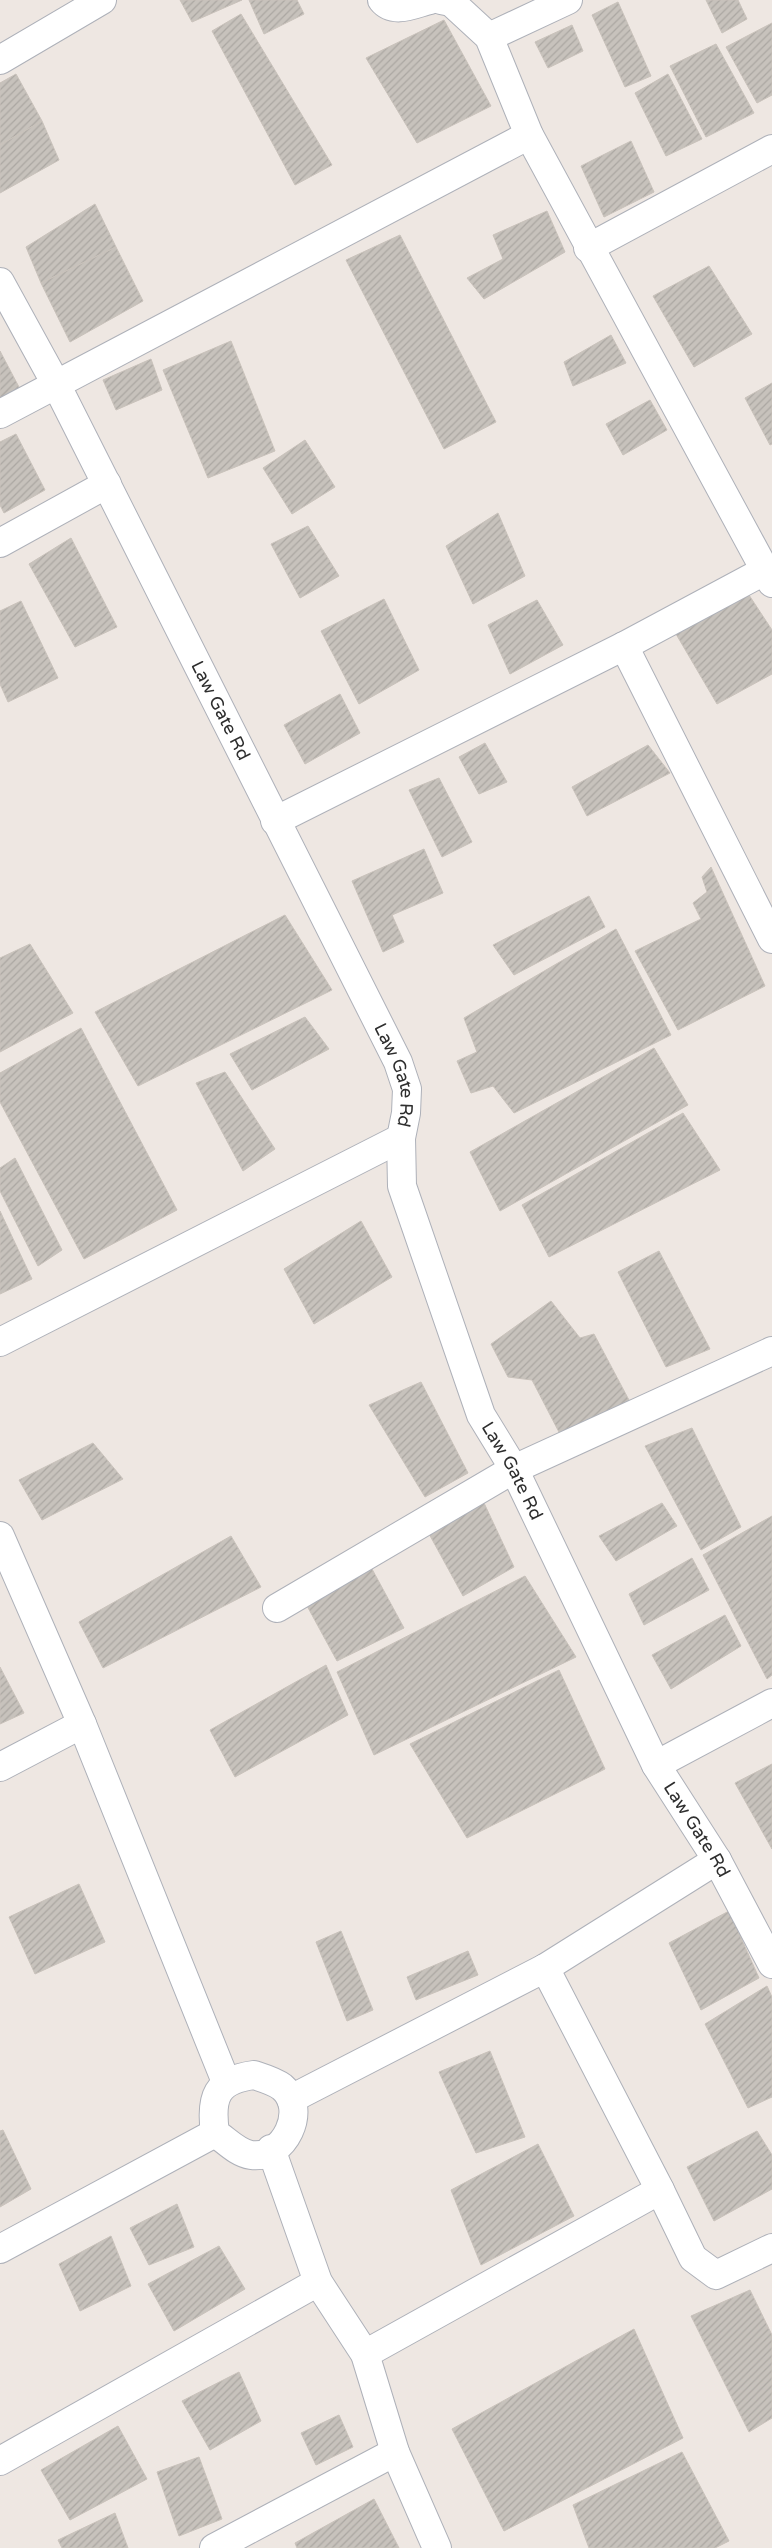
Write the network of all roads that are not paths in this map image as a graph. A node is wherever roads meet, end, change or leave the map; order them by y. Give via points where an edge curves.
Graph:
1 (102, 0) edge
2 (382, 0) edge
3 (430, 0) edge
4 (441, 0) edge
5 (568, 0) edge
6 (489, 37) junction
7 (0, 60) edge
8 (528, 136) junction
9 (772, 149) edge
10 (588, 248) junction
11 (0, 282) edge
12 (56, 384) junction
13 (0, 414) edge
14 (107, 484) junction
15 (0, 543) edge
16 (768, 577) edge
17 (624, 646) junction
18 (275, 821) junction
19 (772, 939) edge
20 (401, 1138) junction
21 (0, 1342) edge
22 (772, 1350) edge
23 (514, 1469) junction
24 (0, 1536) edge
25 (277, 1608) dead end
26 (772, 1703) edge
27 (82, 1724) junction
28 (656, 1765) junction
29 (0, 1767) edge
30 (717, 1860) junction
31 (771, 1960) edge
32 (545, 1968) junction
33 (226, 2082) junction
34 (291, 2099) junction
35 (215, 2133) junction
36 (271, 2149) junction
37 (660, 2190) junction
38 (772, 2248) edge
39 (0, 2249) edge
40 (318, 2282) junction
41 (365, 2354) junction
42 (395, 2452) junction
43 (0, 2461) edge
44 (214, 2548) edge
45 (437, 2548) edge

1 - 7 street
2 - 3 street via 402,8
4 - 6 street via 451,2
5 - 6 street
6 - 8 street
8 - 10 street
8 - 12 street
9 - 10 street
10 - 16 street
11 - 12 street, Law Gate Rd
12 - 13 street
12 - 14 street, Law Gate Rd
14 - 15 street
14 - 18 street, Law Gate Rd
16 - 17 street
17 - 18 street
17 - 19 street
18 - 20 street, Law Gate Rd via 398,1062 407,1089
20 - 21 street
20 - 23 street, Law Gate Rd via 402,1186 474,1397 481,1415
22 - 23 street
23 - 25 street
23 - 28 street, Law Gate Rd
24 - 27 street
26 - 28 street
27 - 29 street
27 - 33 street
28 - 30 street, Law Gate Rd
30 - 31 street, Law Gate Rd
30 - 32 street
32 - 34 street
32 - 37 street
33 - 34 street via 254,2075 283,2088
33 - 35 street via 214,2101
34 - 36 street via 294,2116 289,2135
35 - 36 street via 236,2149 251,2155
35 - 39 street
36 - 40 street
37 - 38 street via 694,2258 716,2275
37 - 41 street
40 - 41 street
40 - 43 street
41 - 42 street
42 - 44 street
42 - 45 street

